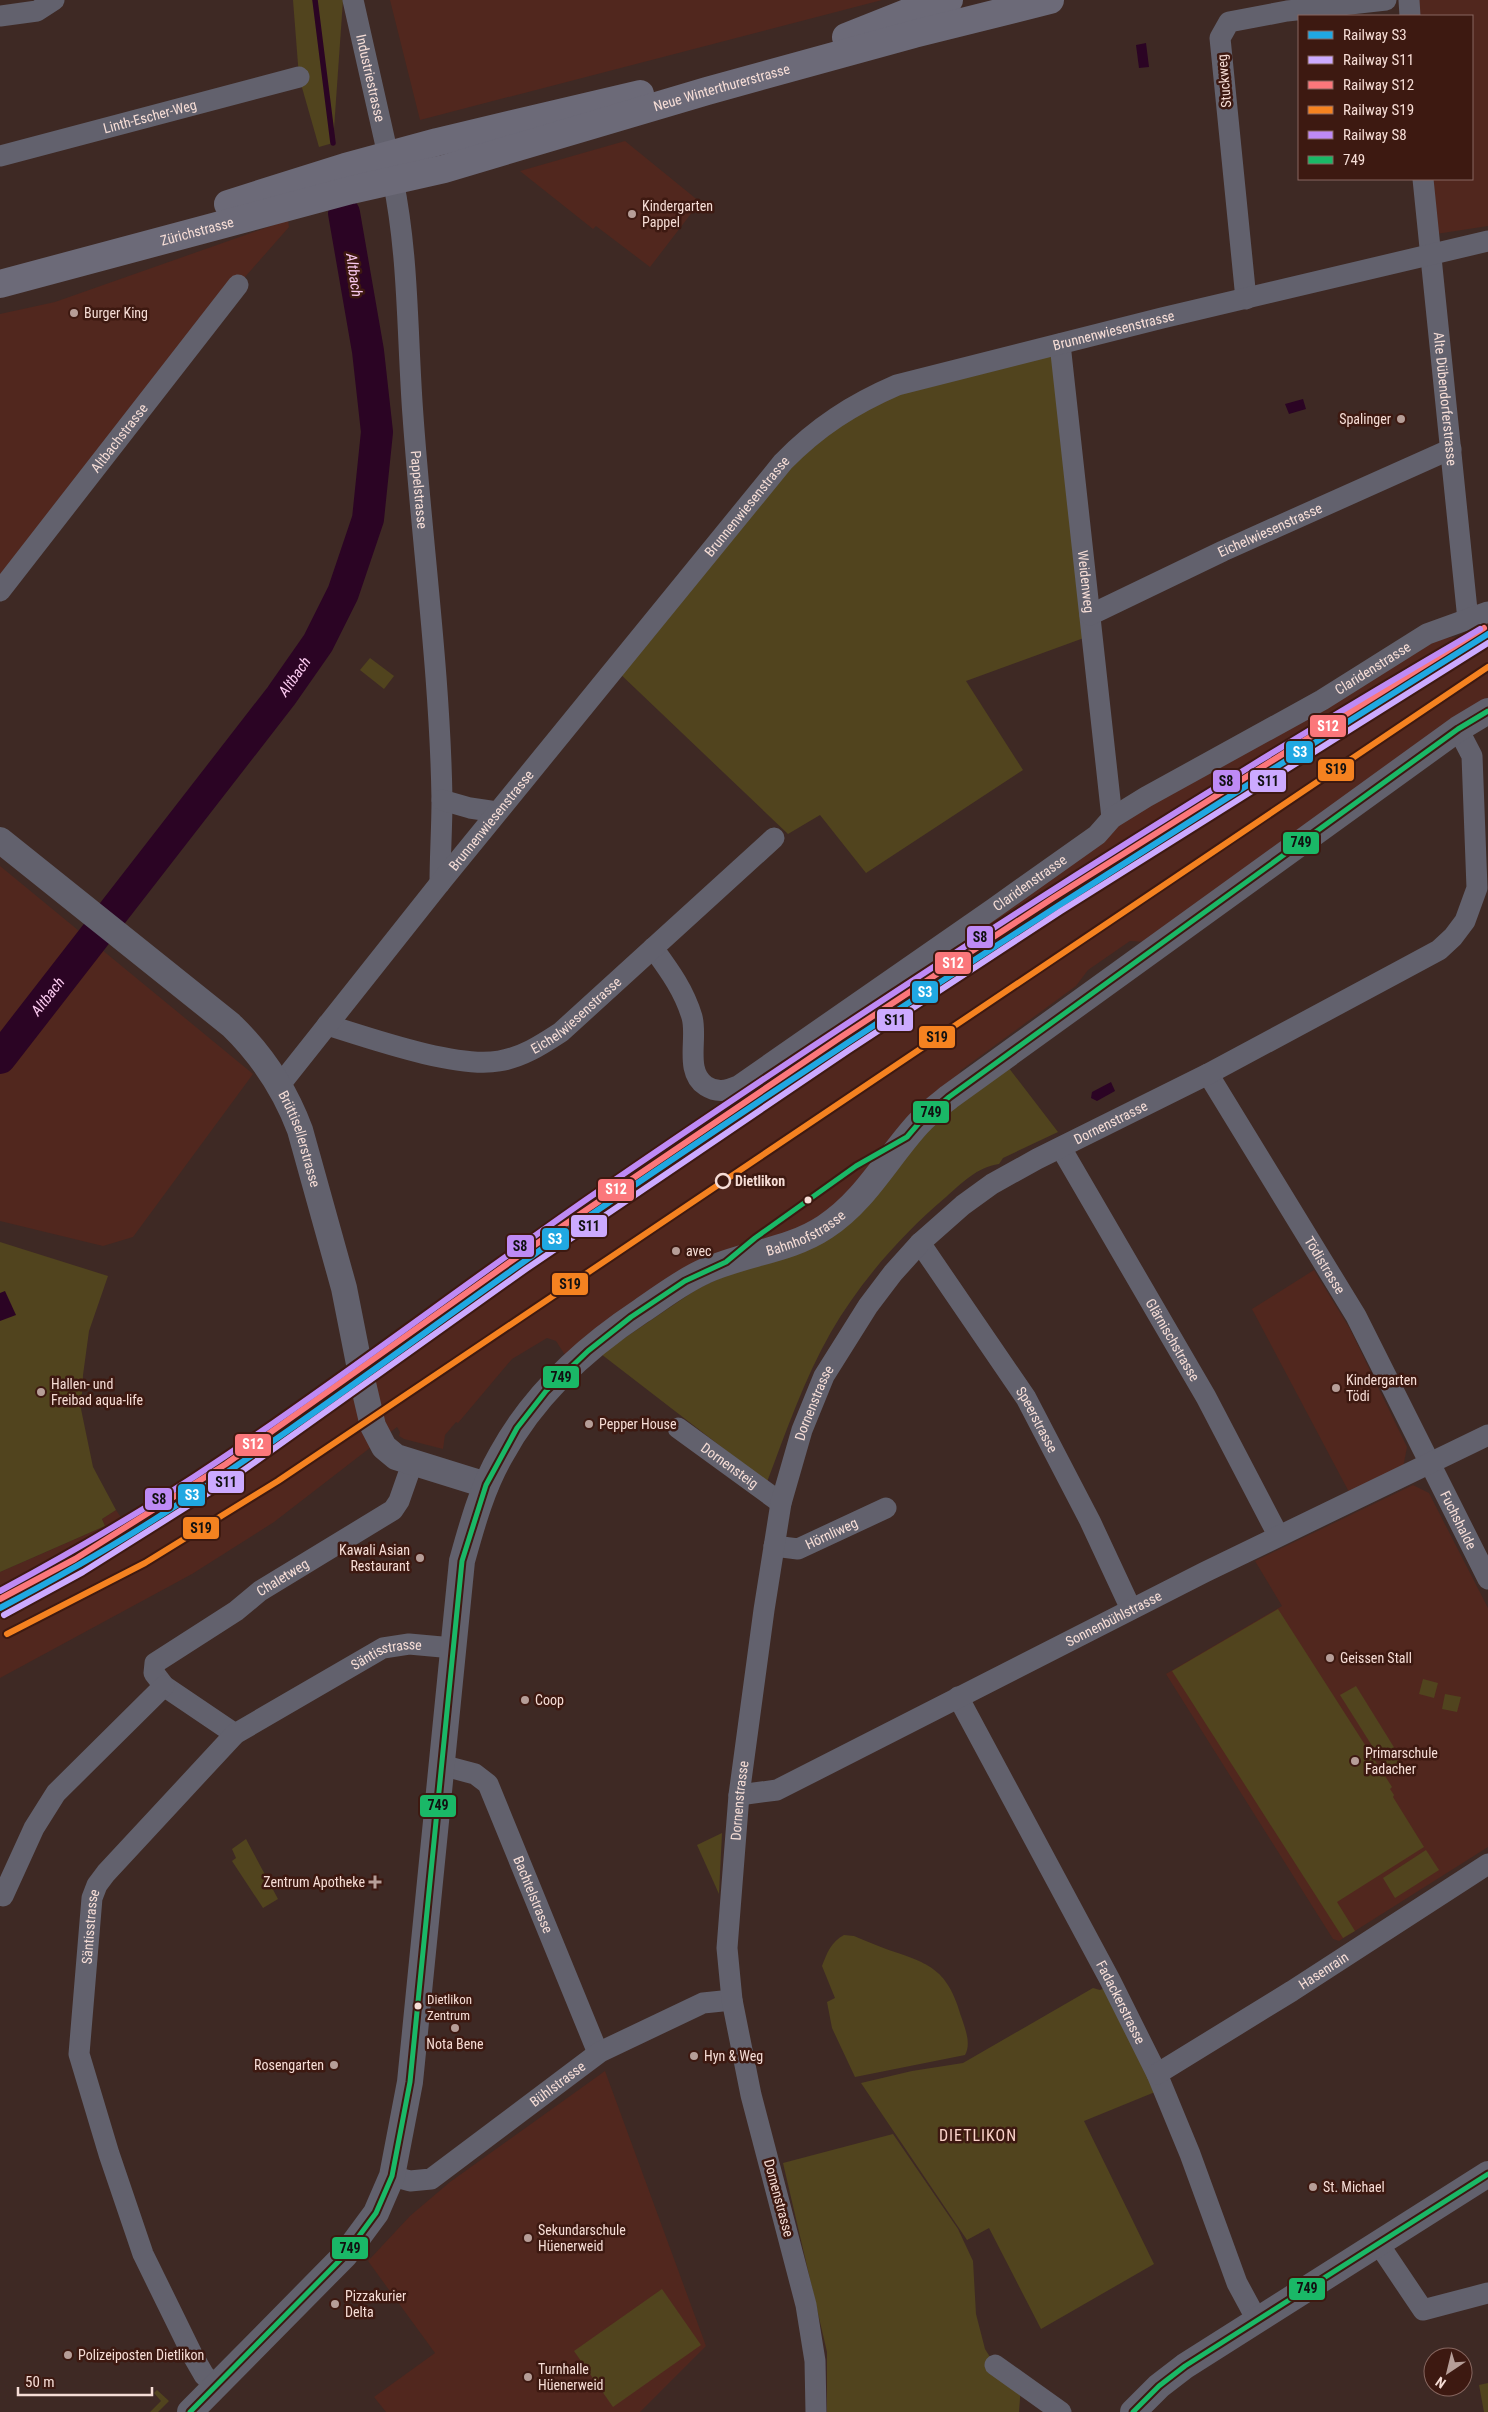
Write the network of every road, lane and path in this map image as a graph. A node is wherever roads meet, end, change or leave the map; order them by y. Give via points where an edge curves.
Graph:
1 (54, 0) edge
2 (353, 0) edge
3 (949, 0) edge
4 (1050, 0) edge
5 (1386, 0) edge
6 (1409, 0) edge
7 (1410, 15) edge
8 (0, 16) edge
9 (299, 77) dead end
10 (0, 156) edge
11 (391, 168) junction
12 (1423, 180) edge
13 (1488, 241) edge
14 (1429, 256) junction
15 (0, 266) edge
16 (0, 284) edge
17 (238, 285) dead end
18 (1246, 299) junction
19 (1060, 344) junction
20 (1451, 449) junction
21 (0, 591) edge
22 (1488, 612) edge
23 (1090, 615) junction
24 (1468, 620) junction
25 (1488, 711) edge
26 (1458, 729) junction
27 (442, 800) junction
28 (497, 812) junction
29 (1112, 818) junction
30 (1482, 819) edge
31 (774, 838) dead end
32 (0, 840) edge
33 (440, 883) junction
34 (653, 948) junction
35 (327, 1025) junction
36 (1208, 1074) junction
37 (279, 1086) junction
38 (1061, 1148) junction
39 (920, 1244) junction
40 (678, 1428) dead end
41 (1488, 1435) edge
42 (1430, 1463) junction
43 (412, 1464) junction
44 (486, 1485) junction
45 (782, 1503) junction
46 (886, 1508) dead end
47 (1278, 1535) junction
48 (774, 1546) junction
49 (1488, 1579) edge
50 (1131, 1609) junction
51 (453, 1648) junction
52 (164, 1686) junction
53 (958, 1696) junction
54 (235, 1734) junction
55 (441, 1765) junction
56 (739, 1795) junction
57 (1488, 1864) edge
58 (3, 1896) dead end
59 (732, 2000) junction
60 (598, 2053) junction
61 (1157, 2074) junction
62 (1488, 2174) edge
63 (392, 2176) junction
64 (1378, 2243) junction
65 (1488, 2293) edge
66 (1257, 2320) junction
67 (995, 2365) dead end
68 (215, 2386) junction
69 (190, 2412) edge
70 (816, 2412) edge
71 (1061, 2412) edge
72 (1133, 2412) edge

1 - 8 street via 37,10
2 - 11 street, Industriestrasse
3 - 11 main road, Neue Winterthurerstrasse via 924,6 834,42 642,93
4 - 11 main road, Neue Winterthurerstrasse via 706,91 444,169
5 - 18 street, Stuckweg via 1287,11 1229,22 1220,38
6 - 7 street
9 - 10 street, Linth-Escher-Weg
11 - 15 main road, Zürichstrasse via 345,167 256,197
11 - 16 main road, Zürichstrasse
11 - 27 street, Pappelstrasse via 399,210 410,337
12 - 14 street, Alte Dübendorferstrasse
13 - 14 street, Brunnenwiesenstrasse via 1446,249
14 - 18 street, Brunnenwiesenstrasse
14 - 20 street, Alte Dübendorferstrasse
17 - 21 street, Altbachstrasse
18 - 19 street, Brunnenwiesenstrasse
19 - 23 street, Weidenweg
19 - 28 street, Brunnenwiesenstrasse via 897,385 862,400 806,438 771,476
20 - 23 street, Eichelwiesenstrasse via 1223,551
20 - 24 street, Alte Dübendorferstrasse
22 - 24 street, Claridenstrasse
23 - 29 street, Weidenweg
24 - 29 street, Claridenstrasse via 1427,634 1322,700
25 - 26 street, Bahnhofstrasse
26 - 30 street, Dornenstrasse via 1472,756
26 - 44 street, Bahnhofstrasse via 949,1097 919,1123 852,1206 825,1227 798,1241 726,1262 692,1278 588,1351 546,1391 517,1428
27 - 28 street
27 - 33 street, Pappelstrasse
28 - 33 street, Brunnenwiesenstrasse
29 - 34 street, Claridenstrasse via 1096,835 1002,902 738,1086 724,1091 710,1088 695,1073 690,1012 682,989
30 - 36 street, Dornenstrasse via 1477,888 1465,922 1453,937 1432,954
31 - 34 street, Eichelwiesenstrasse
32 - 37 street, Brüttisellerstrasse via 231,1025 264,1062
33 - 35 street, Brunnenwiesenstrasse
34 - 35 street, Eichelwiesenstrasse via 561,1032 531,1051 498,1062 460,1061
35 - 37 street, Brunnenwiesenstrasse
36 - 38 street, Dornenstrasse
36 - 42 street, Tödistrasse via 1356,1316
37 - 43 street, Brüttisellerstrasse via 300,1130 342,1279 373,1426 387,1451
38 - 39 street, Dornenstrasse via 992,1184
38 - 47 street, Glärnischstrasse via 1206,1397
39 - 45 street, Dornenstrasse via 868,1306 824,1376 802,1430
39 - 50 street, Speerstrasse via 1026,1398 1090,1520
40 - 45 street, Dornensteig
41 - 42 street, Sonnenbühlstrasse
42 - 47 street, Sonnenbühlstrasse
42 - 49 street, Fuchshalde
43 - 44 street, Brüttisellerstrasse
43 - 52 street, Chaletweg via 393,1510 260,1591 236,1611 155,1663 154,1673
44 - 51 street, Bahnhofstrasse via 462,1561
45 - 48 street, Dornenstrasse
46 - 48 street, Hörnliweg via 798,1549
47 - 50 street, Sonnenbühlstrasse
48 - 56 street, Dornenstrasse
50 - 53 street, Sonnenbühlstrasse
51 - 54 street, Säntisstrasse via 409,1644 383,1648
51 - 55 street, Bahnhofstrasse
52 - 54 street
52 - 58 street via 56,1793 34,1828
53 - 56 street, Sonnenbühlstrasse via 777,1790
53 - 61 street, Fadackerstrasse
54 - 68 street, Säntisstrasse via 98,1885 92,1904 80,2054 143,2254 193,2356
55 - 60 street, Bachtelstrasse via 475,1774 488,1784
55 - 63 street, Bahnhofstrasse via 410,2082
56 - 59 street, Dornenstrasse via 726,1948
57 - 61 street, Hasenrain
59 - 60 street, Bühlstrasse via 703,2002
59 - 70 street, Dornenstrasse via 752,2095 806,2305 815,2360
60 - 63 street, Bühlstrasse via 431,2180 410,2181
61 - 66 street, Fadackerstrasse via 1237,2283
62 - 64 street
63 - 68 street, Bahnhofstrasse via 376,2214 350,2250
64 - 65 street via 1423,2310
64 - 66 street
66 - 72 street via 1173,2374
67 - 71 street
68 - 69 street, Bahnhofstrasse

